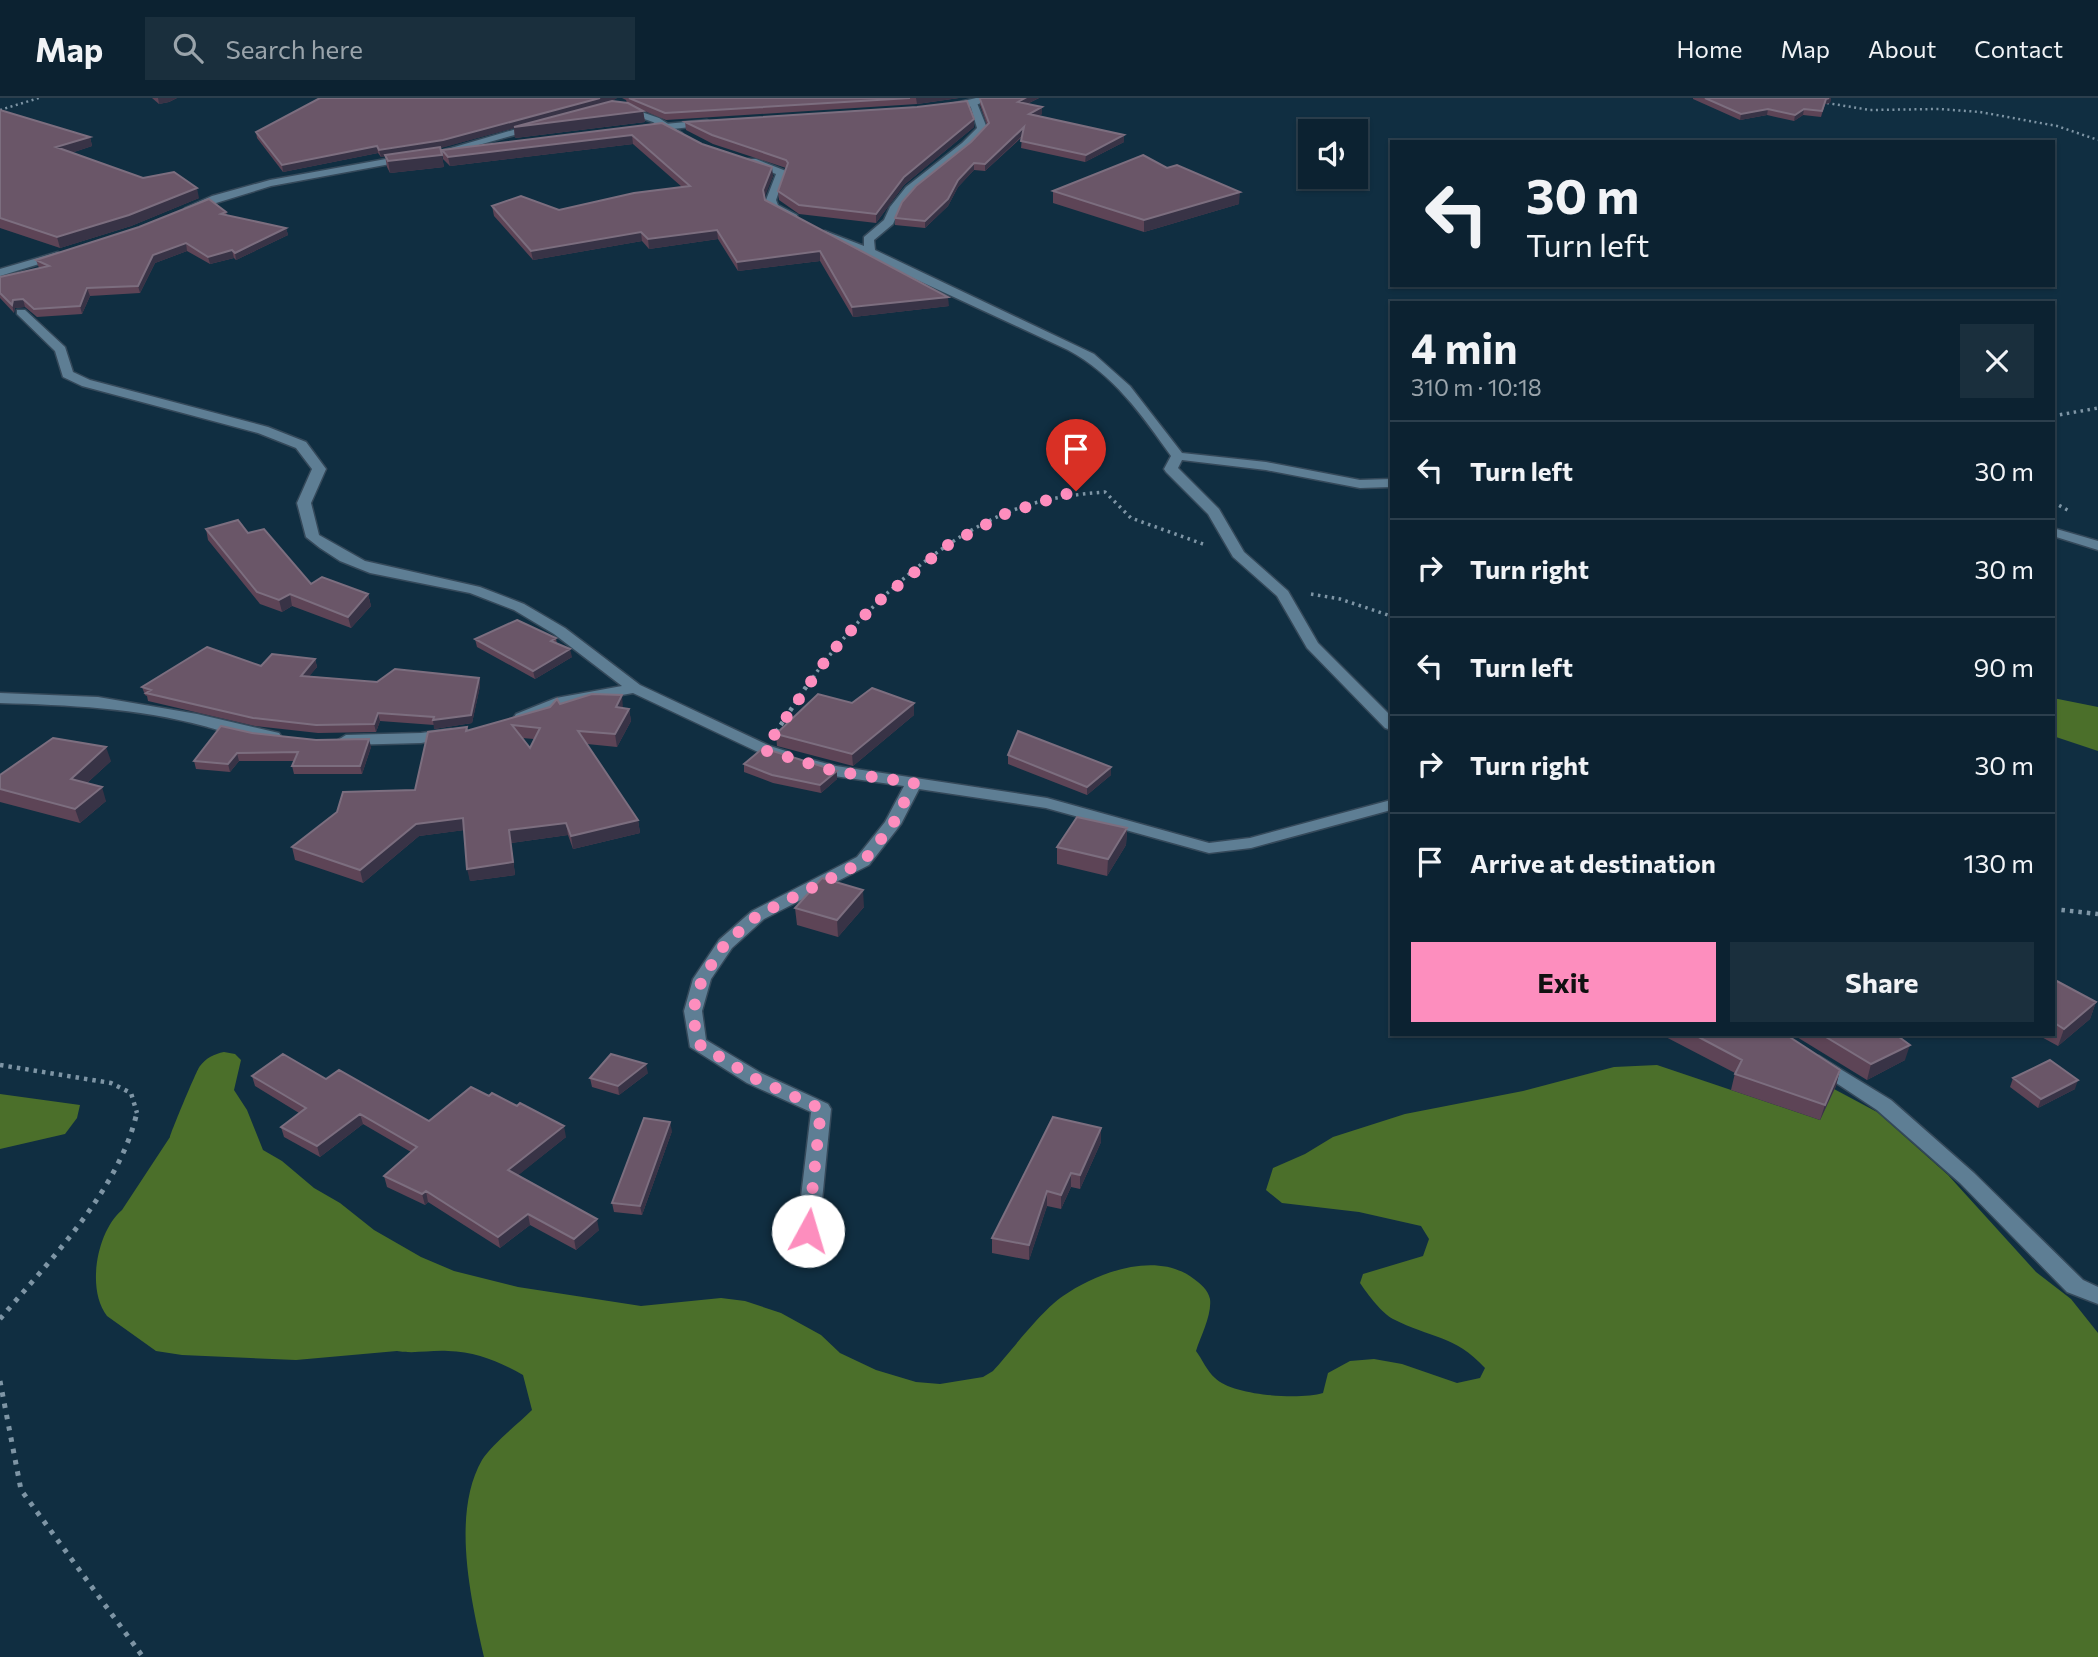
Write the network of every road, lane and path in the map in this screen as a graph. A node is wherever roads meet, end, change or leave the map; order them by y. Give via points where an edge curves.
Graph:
1 (39, 98) edge
2 (633, 98) edge
3 (978, 101) edge
4 (1818, 102) edge
5 (931, 108) edge
6 (0, 110) edge
7 (551, 122) edge
8 (714, 122) edge
9 (662, 126) junction
10 (636, 130) edge
11 (685, 137) edge
12 (2098, 140) edge
13 (508, 145) edge
14 (434, 154) junction
15 (739, 156) edge
16 (185, 211) edge
17 (73, 251) edge
18 (870, 252) junction
19 (0, 273) edge
20 (21, 312) edge
21 (2098, 408) edge
22 (2055, 416) edge
23 (1178, 456) junction
24 (1390, 483) edge
25 (2055, 533) edge
26 (2098, 545) edge
27 (1238, 554) junction
28 (1283, 594) junction
29 (1390, 616) edge
30 (635, 688) junction
31 (0, 698) edge
32 (503, 724) edge
33 (1390, 724) edge
34 (468, 731) edge
35 (293, 738) edge
36 (331, 740) edge
37 (764, 750) junction
38 (914, 783) junction
39 (1390, 805) edge
40 (2055, 909) edge
41 (2098, 914) edge
42 (1806, 1054) edge
43 (0, 1065) edge
44 (808, 1231) dead end
45 (2098, 1296) edge
46 (0, 1319) edge
47 (0, 1381) edge
48 (143, 1657) edge

1 - 6 path
2 - 9 street via 613,107 632,110
3 - 5 street
3 - 18 street via 982,128 910,188 889,222 868,239
4 - 12 path via 1870,110 1980,112 2057,126
7 - 14 street
8 - 9 street
9 - 10 street
9 - 11 street
13 - 14 street
14 - 16 street via 318,173
15 - 18 street via 782,173 771,200 774,207
17 - 19 street
18 - 23 street via 1082,352 1143,409
20 - 30 street via 61,350 67,374 301,445 319,469 304,503 313,537 346,558 476,590 519,608 560,631
21 - 22 path
23 - 24 street via 1360,484
23 - 27 street via 1171,469 1214,512
25 - 26 street
27 - 28 street
27 - 37 path via 1131,518 1105,492 1076,491 1007,513 948,545 874,605 830,654
28 - 29 path via 1340,599
28 - 33 street via 1311,645
30 - 32 street via 562,701
30 - 37 street
31 - 35 street via 98,702
34 - 36 street via 421,738
37 - 38 street via 834,771
38 - 39 street via 1047,803 1209,848 1251,844
38 - 44 street via 893,824 863,862 758,915 725,944 702,979 693,1011 697,1043 754,1078 821,1109
40 - 41 path
42 - 45 street via 1884,1105 1967,1178 2075,1286
43 - 46 path via 111,1083 131,1093 138,1110 130,1140 114,1171
47 - 48 path via 20,1490

